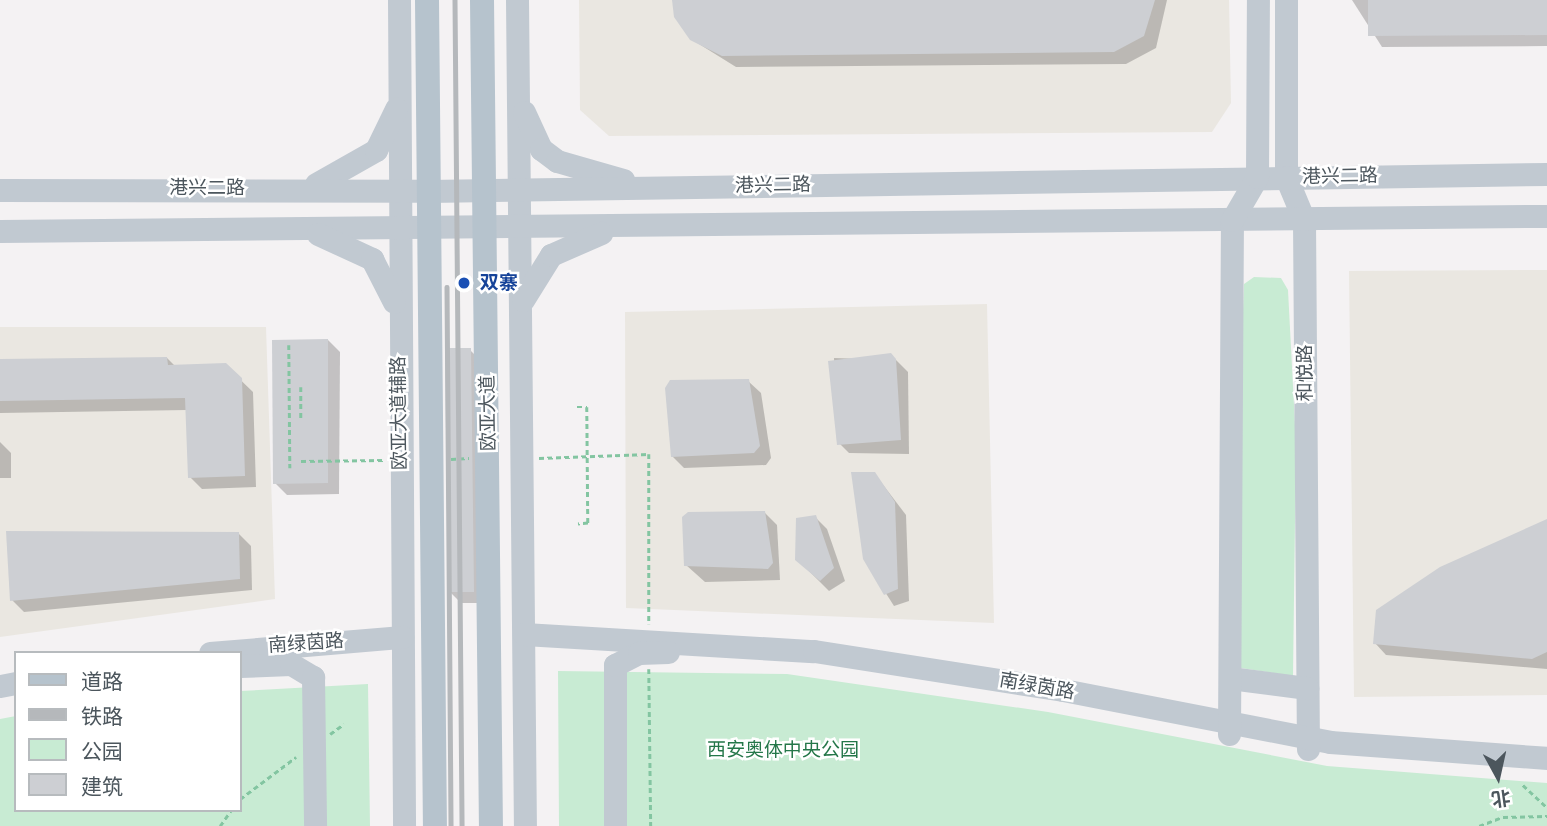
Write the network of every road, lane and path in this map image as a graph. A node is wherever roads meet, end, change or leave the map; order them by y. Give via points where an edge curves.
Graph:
1 (399, 0) edge
2 (428, 0) edge
3 (482, 0) edge
4 (517, 0) edge
5 (1258, 0) edge
6 (1286, 0) edge
7 (400, 78) junction
8 (519, 81) junction
9 (1547, 174) edge
10 (1257, 177) junction
11 (1286, 177) junction
12 (741, 186) junction
13 (671, 187) junction
14 (168, 188) junction
15 (274, 188) junction
16 (0, 190) edge
17 (485, 190) junction
18 (520, 190) junction
19 (402, 191) junction
20 (428, 191) junction
21 (1547, 216) edge
22 (1232, 220) junction
23 (1304, 220) junction
24 (704, 224) junction
25 (428, 226) junction
26 (485, 226) junction
27 (520, 226) junction
28 (634, 226) junction
29 (401, 227) junction
30 (274, 228) junction
31 (154, 229) junction
32 (0, 231) edge
33 (398, 318) junction
34 (518, 320) junction
35 (289, 345) dead end
36 (301, 387) dead end
37 (301, 404) junction
38 (289, 405) junction
39 (577, 407) dead end
40 (301, 419) dead end
41 (587, 457) junction
42 (394, 460) dead end
43 (301, 461) dead end
44 (290, 468) dead end
45 (578, 524) dead end
46 (649, 633) dead end
47 (524, 640) junction
48 (402, 642) junction
49 (242, 651) edge
50 (660, 656) junction
51 (242, 665) edge
52 (242, 665) edge
53 (1230, 678) junction
54 (1307, 688) junction
55 (344, 724) dead end
56 (1229, 729) junction
57 (1308, 743) junction
58 (314, 745) junction
59 (1547, 758) edge
60 (1547, 769) edge
61 (1523, 785) dead end
62 (242, 798) edge
63 (1547, 807) edge
64 (1547, 816) edge
65 (315, 826) edge
66 (404, 826) edge
67 (436, 826) edge
68 (491, 826) edge
69 (526, 826) edge
70 (615, 826) edge
71 (651, 826) edge
72 (1479, 826) edge

1 - 7 street, 欧亚大道辅路
2 - 20 main road
3 - 17 main road, 欧亚大道
4 - 8 street
5 - 10 street
6 - 11 street, 和悦路
7 - 15 street via 395,114 376,150 321,183
7 - 19 street, 欧亚大道辅路
8 - 13 street via 531,135 557,161
8 - 18 street
9 - 11 street, 港兴二路
10 - 11 street, 港兴二路
10 - 12 street, 港兴二路
10 - 22 street
11 - 23 street, 和悦路
12 - 13 street, 港兴二路
12 - 24 street via 667,200 667,215
13 - 18 street, 港兴二路
14 - 15 street, 港兴二路
14 - 16 street, 港兴二路
14 - 31 street via 232,193 250,208 232,220
15 - 19 street, 港兴二路
17 - 18 street, 港兴二路
17 - 20 street, 港兴二路
17 - 26 main road, 欧亚大道
18 - 27 street
19 - 20 street, 港兴二路
19 - 29 street, 欧亚大道辅路
20 - 25 main road
21 - 23 street, 港兴二路
22 - 23 street, 港兴二路
22 - 24 street, 港兴二路
22 - 53 street
23 - 54 street, 和悦路
24 - 28 street, 港兴二路
25 - 26 street, 港兴二路
25 - 29 street, 港兴二路
25 - 67 main road
26 - 27 street, 港兴二路
26 - 68 main road, 欧亚大道
27 - 28 street, 港兴二路
27 - 34 street
28 - 34 street via 573,240 551,255 533,276
29 - 30 street, 港兴二路
29 - 33 street, 欧亚大道辅路
30 - 31 street, 港兴二路
30 - 33 street via 358,248 383,272
31 - 32 street, 港兴二路
33 - 48 street, 欧亚大道辅路
34 - 47 street
35 - 38 path
36 - 37 path
37 - 38 path
37 - 40 path
38 - 44 path
39 - 41 path via 587,407
41 - 45 path via 588,523
41 - 46 path via 649,454
42 - 43 path
47 - 50 street, 南绿茵路
47 - 56 street, 南绿茵路 via 716,642 908,663
47 - 69 street
48 - 49 street, 南绿茵路
48 - 51 street, 南绿茵路
48 - 66 street, 欧亚大道辅路
50 - 56 street, 南绿茵路 via 892,671
50 - 70 street via 639,653 615,666
50 - 71 path
52 - 58 street via 291,664 308,671
53 - 54 street
53 - 56 street
54 - 57 street, 和悦路
55 - 58 path
56 - 57 street, 南绿茵路
57 - 59 street, 南绿茵路
57 - 60 street, 南绿茵路
58 - 62 path
58 - 65 street
61 - 63 path
64 - 72 path via 1503,817

